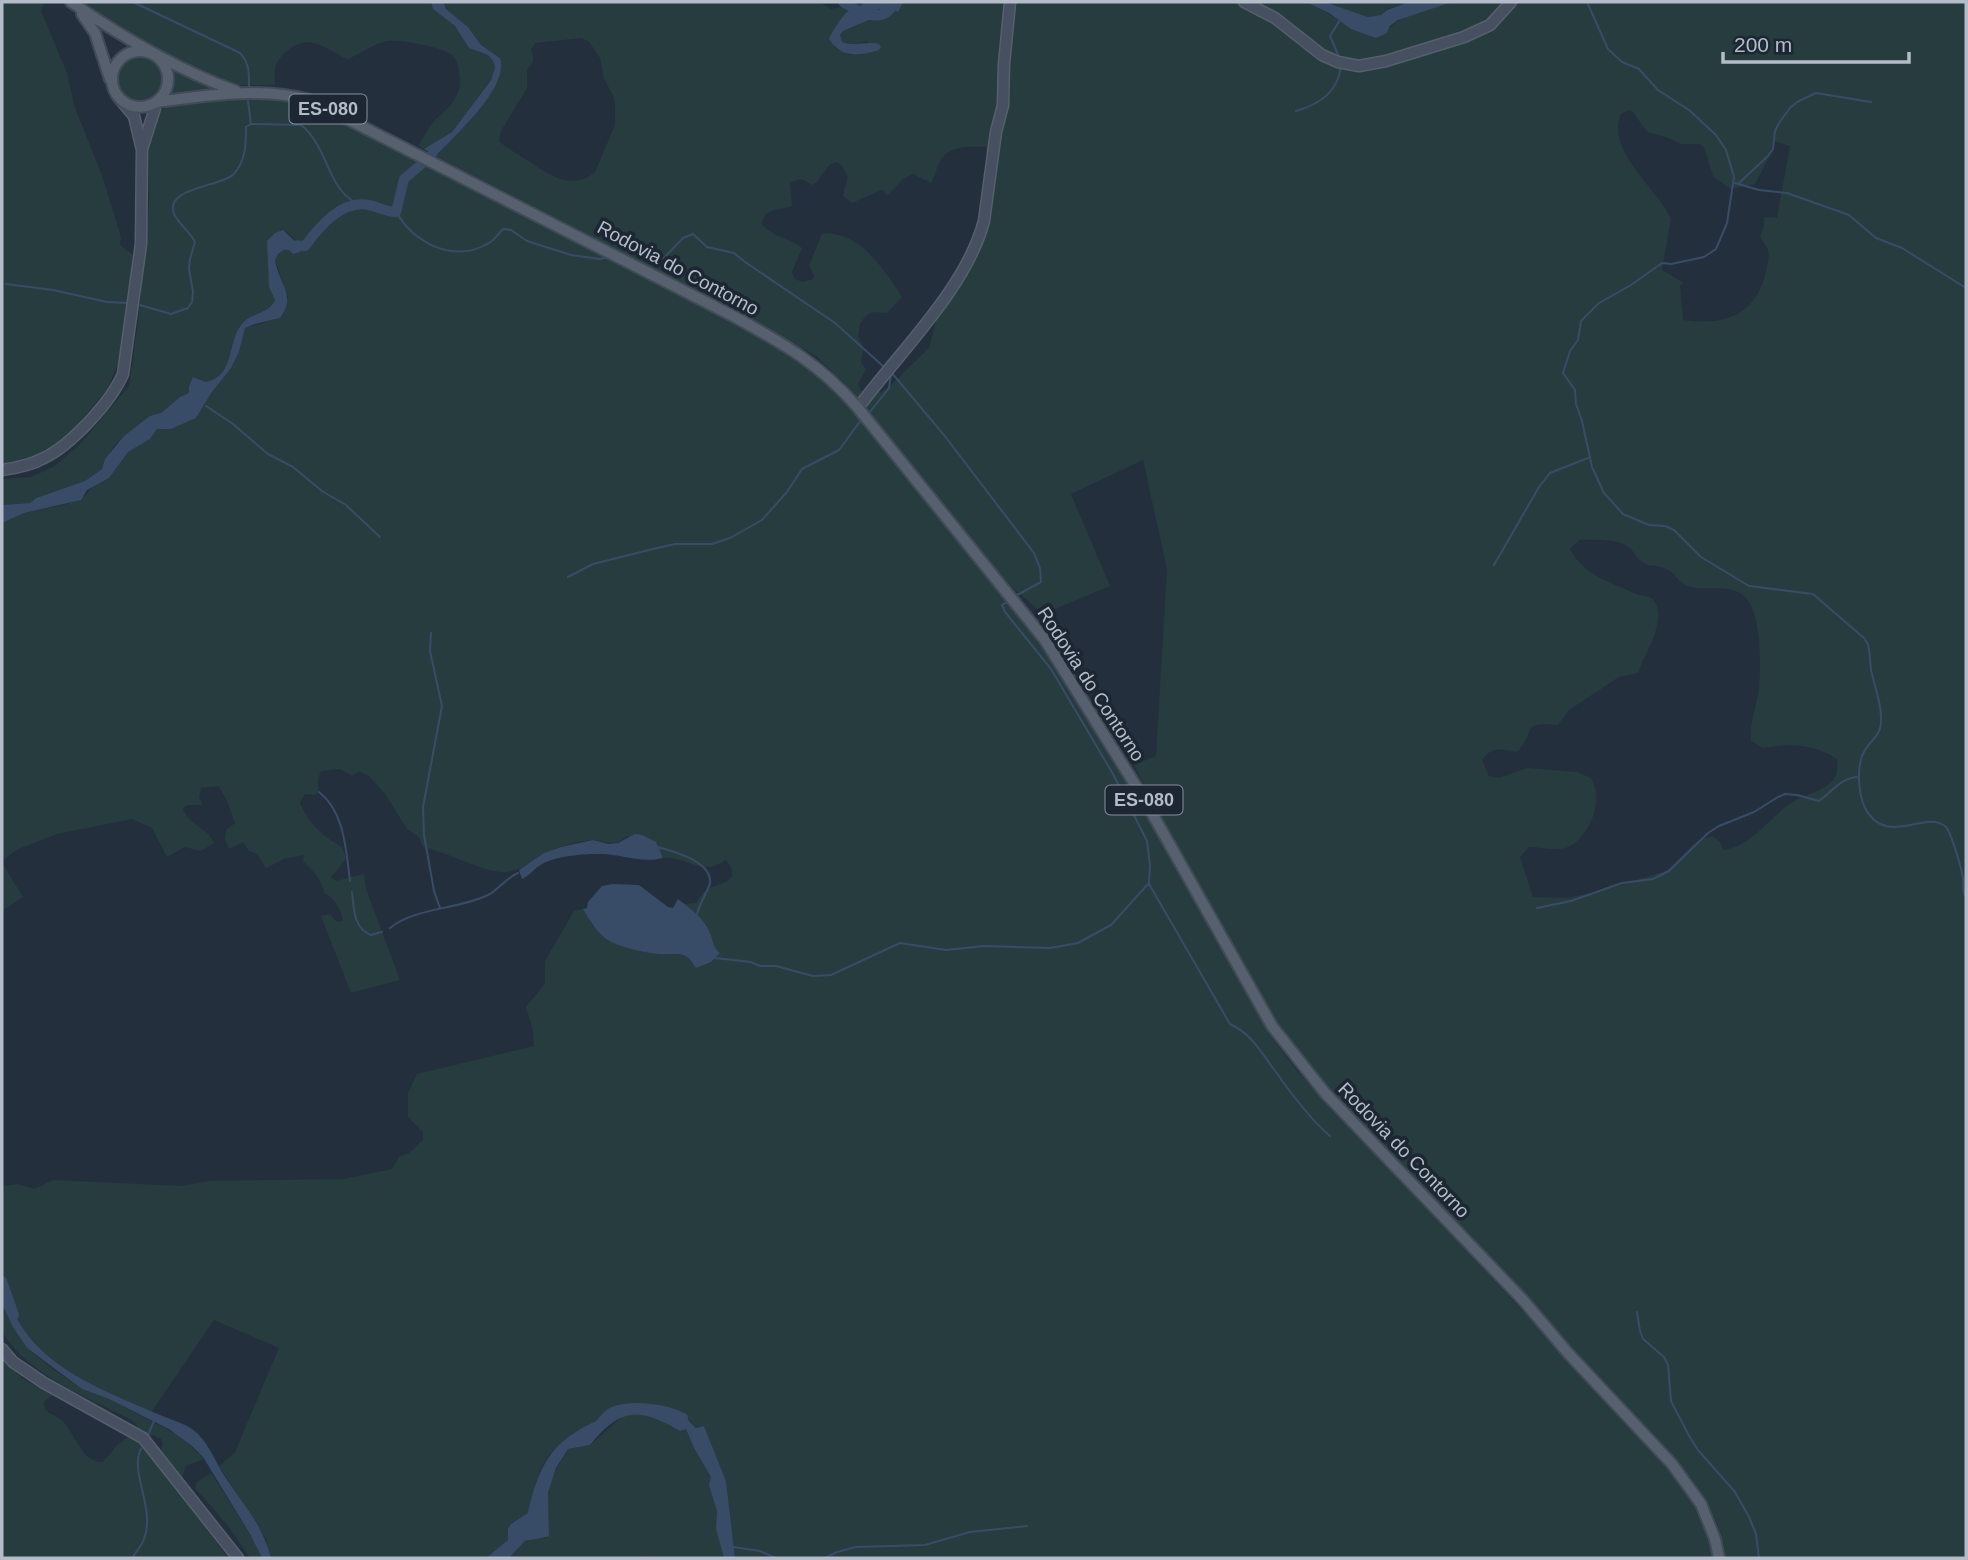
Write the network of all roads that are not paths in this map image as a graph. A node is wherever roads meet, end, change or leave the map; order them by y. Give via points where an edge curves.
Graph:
1 (71, 2) edge
2 (1010, 2) edge
3 (1244, 2) edge
4 (1511, 2) edge
5 (154, 54) junction
6 (242, 93) junction
7 (118, 97) junction
8 (157, 102) junction
9 (142, 150) junction
10 (858, 408) junction
11 (2, 470) edge
12 (2, 1349) edge
13 (238, 1558) edge
14 (1719, 1558) edge

1 - 5 main road, ES-080
1 - 7 main road, ES-080 via 90,22
2 - 10 main road via 1003,105 981,233 923,329
3 - 4 main road via 1275,18 1322,55 1359,66 1464,37 1490,25
5 - 6 main road, ES-080
5 - 7 main road via 131,51 118,60 112,75
5 - 8 main road via 169,77
6 - 8 main road, ES-080
6 - 10 main road, Rodovia do Contorno / ES-080 via 310,100 723,310 826,373
7 - 8 main road, ES-080 via 137,107
7 - 9 main road via 132,112
8 - 9 main road
9 - 11 main road via 141,244 120,381 73,437 49,456
10 - 14 main road, Rodovia do Contorno / ES-080 via 1045,640 1291,1053 1672,1464 1701,1504
12 - 13 main road via 44,1383 143,1438

